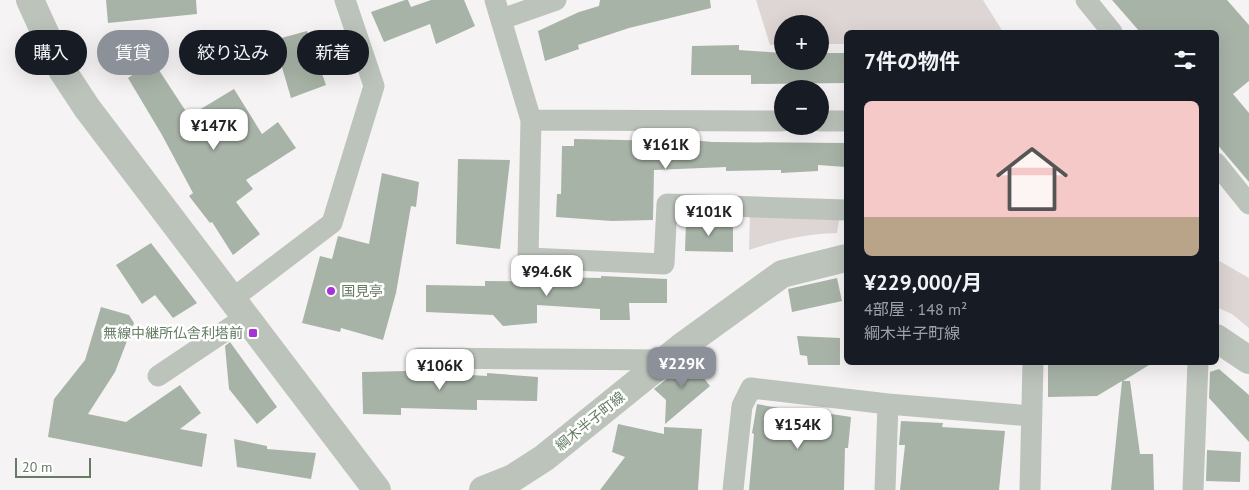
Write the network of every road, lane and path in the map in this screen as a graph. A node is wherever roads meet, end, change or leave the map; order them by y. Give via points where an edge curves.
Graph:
1 (30, 0) edge
2 (345, 0) edge
3 (556, 0) edge
4 (1086, 0) edge
5 (498, 9) edge
6 (1110, 30) edge
7 (531, 120) junction
8 (774, 121) edge
9 (829, 121) edge
10 (844, 121) edge
11 (1219, 168) edge
12 (1249, 204) edge
13 (844, 210) edge
14 (844, 258) edge
15 (239, 308) junction
16 (1219, 340) edge
17 (419, 358) dead end
18 (665, 360) junction
19 (1249, 360) edge
20 (1033, 365) edge
21 (1198, 365) edge
22 (158, 376) dead end
23 (888, 404) junction
24 (1031, 416) junction
25 (511, 484) edge
26 (377, 490) edge
27 (483, 490) edge
28 (733, 490) edge
29 (884, 490) edge
30 (1030, 490) edge
31 (1193, 490) edge

1 - 15 street via 62,70 87,108
2 - 15 street via 374,86 332,222
3 - 5 street
4 - 6 street
5 - 7 street
7 - 8 street
7 - 13 street via 528,258 664,264 667,204
9 - 10 street
11 - 12 street
14 - 18 street, 綱木半子町線 via 782,274
15 - 22 street
15 - 26 street
16 - 19 street
17 - 18 street
18 - 25 street, 綱木半子町線
20 - 24 street
21 - 31 street
23 - 24 street
23 - 28 street via 751,388 742,406
23 - 29 street
24 - 30 street
25 - 27 street, 綱木半子町線

